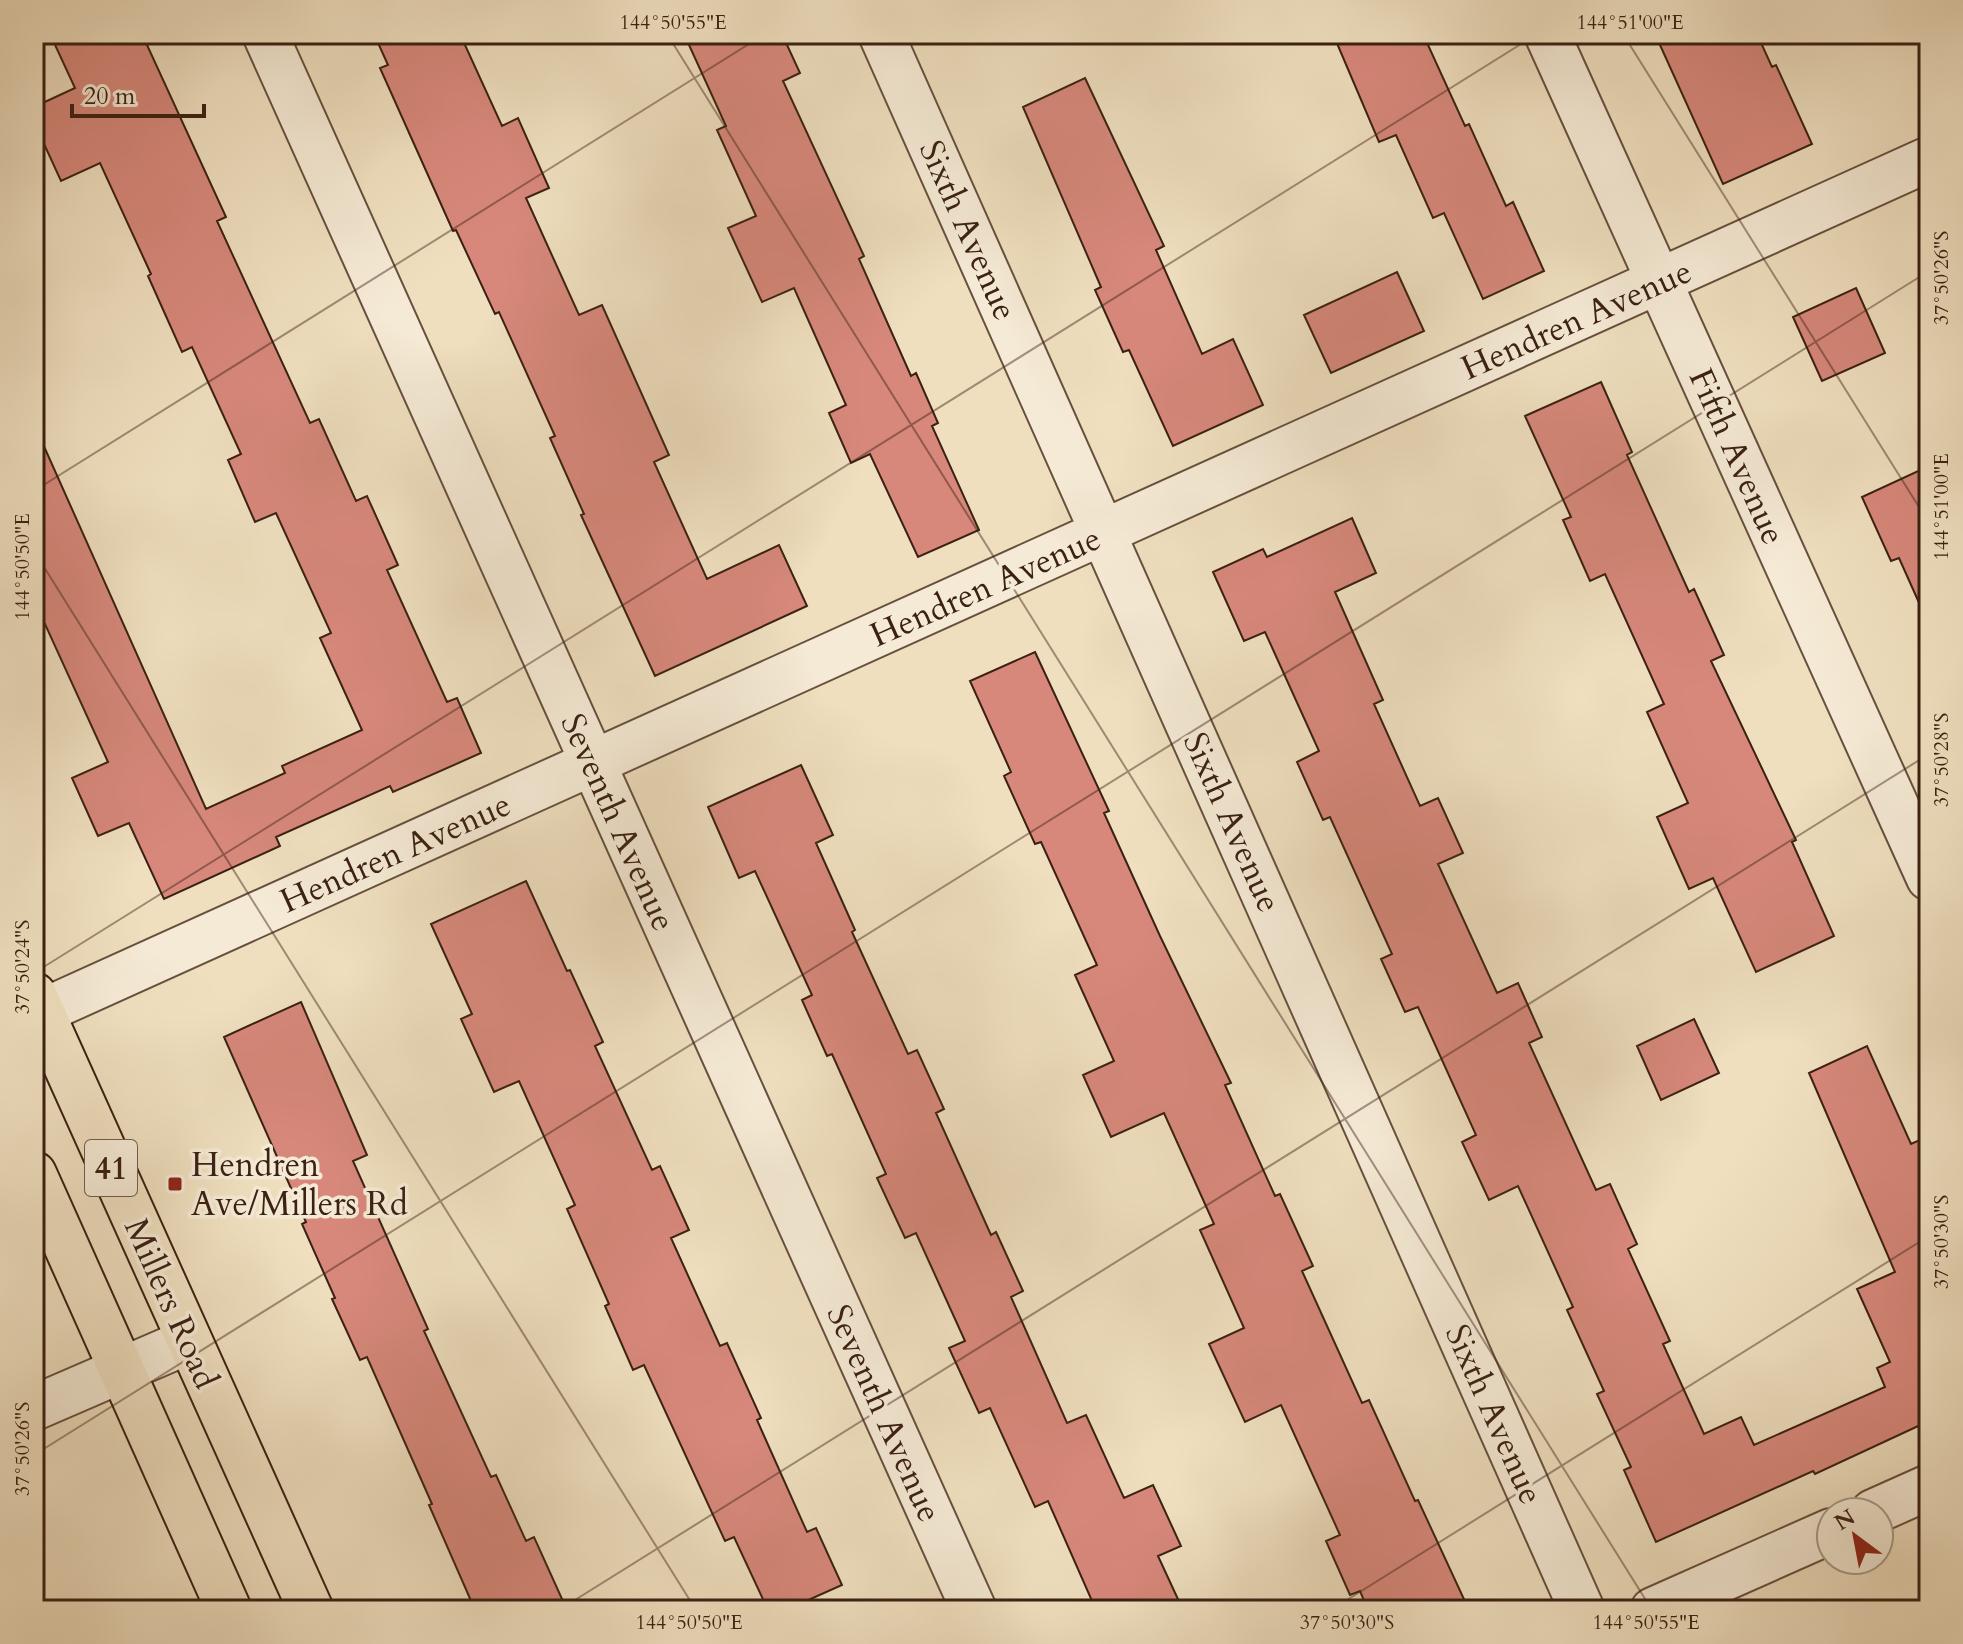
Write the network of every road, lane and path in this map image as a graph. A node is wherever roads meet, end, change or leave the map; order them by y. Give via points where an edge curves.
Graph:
1 (265, 34) edge
2 (881, 34) edge
3 (1547, 34) edge
4 (1929, 159) edge
5 (1660, 282) junction
6 (1104, 532) junction
7 (592, 763) junction
8 (1929, 878) edge
9 (38, 1004) edge
10 (34, 1174) edge
11 (189, 1341) junction
12 (120, 1369) junction
13 (34, 1408) edge
14 (1929, 1487) edge
15 (1895, 1502) edge
16 (1815, 1538) edge
17 (229, 1610) edge
18 (311, 1610) edge
19 (974, 1610) edge
20 (1582, 1610) edge
21 (1653, 1610) edge

1 - 7 street, Seventh Avenue
2 - 6 street, Sixth Avenue
3 - 5 street, Fifth Avenue
4 - 5 street, Hendren Avenue
5 - 6 street, Hendren Avenue
5 - 8 street, Fifth Avenue
6 - 7 street, Hendren Avenue
6 - 20 street, Sixth Avenue
7 - 9 street, Hendren Avenue
7 - 19 street, Seventh Avenue
9 - 11 main road, Millers Road / 41
10 - 12 main road, 41
11 - 12 street
11 - 18 main road, Millers Road / 41
12 - 13 street
12 - 17 main road, 41
14 - 15 street
16 - 21 street

